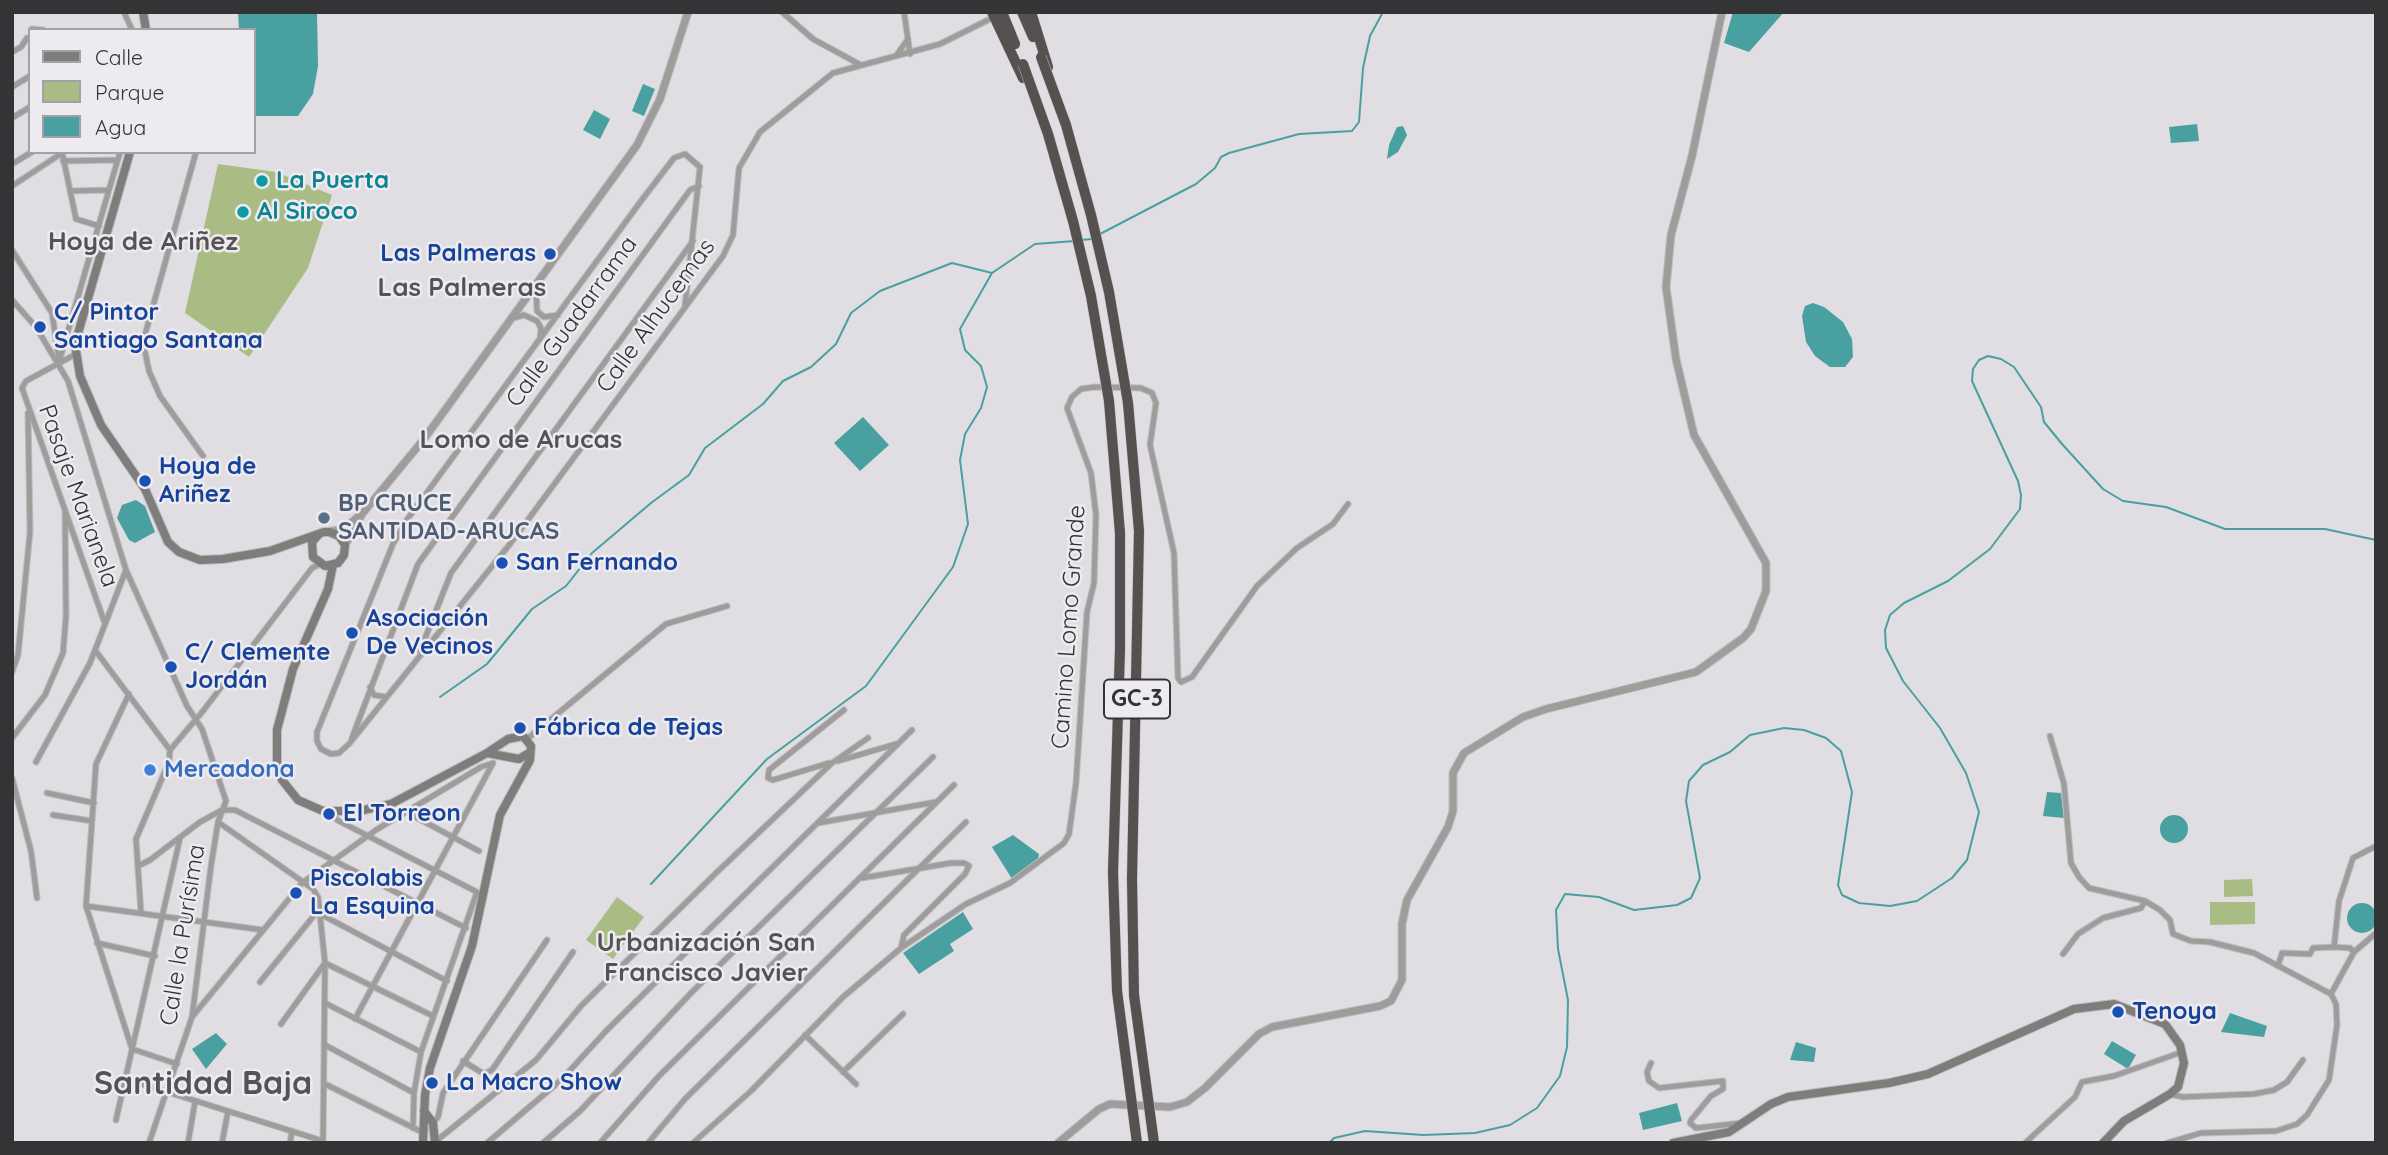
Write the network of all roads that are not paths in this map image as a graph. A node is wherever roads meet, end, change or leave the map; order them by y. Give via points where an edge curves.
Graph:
1 (124, 12) edge
2 (688, 12) edge
3 (782, 12) edge
4 (904, 12) edge
5 (1002, 12) edge
6 (1022, 12) edge
7 (1031, 12) edge
8 (1722, 12) edge
9 (990, 16) edge
10 (131, 28) edge
11 (27, 38) dead end
12 (908, 39) junction
13 (924, 49) junction
14 (12, 52) edge
15 (910, 54) junction
16 (895, 57) junction
17 (1043, 57) junction
18 (859, 64) junction
19 (1022, 67) junction
20 (28, 77) edge
21 (12, 87) edge
22 (28, 108) edge
23 (12, 118) edge
24 (29, 154) edge
25 (60, 154) edge
26 (62, 154) edge
27 (119, 154) edge
28 (129, 154) edge
29 (195, 154) edge
30 (117, 160) junction
31 (63, 161) junction
32 (12, 164) edge
33 (12, 186) edge
34 (699, 186) junction
35 (108, 190) junction
36 (70, 191) junction
37 (99, 226) junction
38 (694, 240) junction
39 (12, 250) edge
40 (536, 285) junction
41 (12, 300) edge
42 (685, 306) junction
43 (558, 315) junction
44 (513, 318) junction
45 (540, 339) junction
46 (76, 354) junction
47 (59, 362) junction
48 (80, 376) junction
49 (68, 381) junction
50 (85, 389) junction
51 (73, 394) junction
52 (28, 407) junction
53 (203, 456) dead end
54 (1348, 504) dead end
55 (65, 511) junction
56 (362, 514) junction
57 (322, 533) junction
58 (288, 545) junction
59 (345, 545) junction
60 (312, 555) junction
61 (322, 566) junction
62 (126, 570) junction
63 (727, 606) dead end
64 (104, 621) junction
65 (95, 650) junction
66 (419, 654) junction
67 (12, 672) edge
68 (370, 687) junction
69 (129, 694) junction
70 (386, 697) junction
71 (844, 710) dead end
72 (194, 718) junction
73 (912, 730) dead end
74 (2050, 736) dead end
75 (12, 738) edge
76 (512, 738) junction
77 (868, 738) dead end
78 (527, 739) junction
79 (899, 743) junction
80 (349, 744) junction
81 (170, 750) junction
82 (487, 753) junction
83 (529, 753) junction
84 (513, 757) junction
85 (933, 757) dead end
86 (36, 762) dead end
87 (831, 762) junction
88 (12, 778) edge
89 (515, 783) junction
90 (954, 785) dead end
91 (47, 793) dead end
92 (936, 802) junction
93 (94, 803) junction
94 (222, 810) junction
95 (332, 812) junction
96 (406, 812) junction
97 (878, 812) junction
98 (53, 815) dead end
99 (92, 821) junction
100 (218, 822) junction
101 (966, 822) dead end
102 (816, 823) junction
103 (368, 835) junction
104 (453, 837) junction
105 (180, 838) junction
106 (2376, 846) edge
107 (479, 851) dead end
108 (332, 860) junction
109 (138, 866) junction
110 (918, 869) junction
111 (435, 870) junction
112 (859, 878) junction
113 (302, 883) junction
114 (37, 898) dead end
115 (2145, 901) junction
116 (417, 904) junction
117 (86, 906) junction
118 (321, 907) junction
119 (141, 913) junction
120 (322, 915) junction
121 (163, 916) junction
122 (204, 922) junction
123 (466, 928) junction
124 (262, 930) junction
125 (2376, 933) edge
126 (547, 940) dead end
127 (97, 943) junction
128 (2334, 947) junction
129 (901, 948) junction
130 (391, 951) junction
131 (573, 952) dead end
132 (2354, 952) junction
133 (2063, 954) dead end
134 (155, 956) junction
135 (325, 963) junction
136 (2278, 965) junction
137 (447, 981) junction
138 (260, 982) dead end
139 (373, 985) junction
140 (2331, 994) junction
141 (324, 1003) junction
142 (903, 1014) dead end
143 (433, 1016) junction
144 (192, 1017) junction
145 (355, 1019) junction
146 (281, 1024) dead end
147 (805, 1035) junction
148 (325, 1045) junction
149 (132, 1049) junction
150 (421, 1052) junction
151 (2183, 1052) junction
152 (2303, 1060) dead end
153 (463, 1061) junction
154 (1651, 1063) dead end
155 (177, 1064) junction
156 (843, 1072) junction
157 (126, 1079) junction
158 (326, 1084) junction
159 (856, 1084) dead end
160 (167, 1093) junction
161 (414, 1093) junction
162 (2171, 1094) junction
163 (195, 1102) junction
164 (228, 1111) junction
165 (424, 1111) junction
166 (116, 1120) dead end
167 (433, 1123) junction
168 (1745, 1123) junction
169 (418, 1130) junction
170 (292, 1131) junction
171 (323, 1142) edge
172 (435, 1142) edge
173 (149, 1143) edge
174 (188, 1143) edge
175 (222, 1143) edge
176 (290, 1143) edge
177 (423, 1143) edge
178 (487, 1143) edge
179 (543, 1143) edge
180 (600, 1143) edge
181 (648, 1143) edge
182 (693, 1143) edge
183 (1058, 1143) edge
184 (1137, 1143) edge
185 (1154, 1143) edge
186 (1673, 1143) edge
187 (2025, 1143) edge
188 (2103, 1143) edge
189 (2167, 1143) edge

1 - 10 street
2 - 40 street via 660,99 637,145
3 - 18 street via 813,39
4 - 12 street
5 - 19 highway, GC-3
6 - 17 highway, GC-3
7 - 17 highway
8 - 183 street via 1671,235 1666,287 1676,359 1694,435 1766,564 1766,591 1751,629 1696,673 1546,709 1523,717 1464,753 1453,773 1454,811 1448,827 1407,900 1402,979 1391,1001 1272,1027 1187,1102 1170,1107 1110,1104
9 - 13 street, Calle Alhucemas
9 - 19 highway
11 - 14 street
12 - 13 street
12 - 15 street
12 - 16 street
13 - 15 street, Calle Alhucemas
15 - 16 street, Calle Alhucemas
16 - 18 street, Calle Alhucemas
17 - 185 highway, GC-3, bridge via 1091,215 1128,403 1139,531 1134,995
18 - 42 street, Calle Alhucemas via 833,73 760,132 739,168 733,235
19 - 184 highway, GC-3, bridge via 1038,104 1073,221 1109,401 1120,533 1113,872 1116,991
20 - 21 street
22 - 23 street
24 - 32 street
25 - 33 street
26 - 31 street
27 - 30 street
28 - 46 main road via 77,332
29 - 53 street via 144,342 160,396
30 - 31 street
30 - 35 street
31 - 36 street
34 - 38 street
34 - 43 street via 701,167 685,154 674,158
34 - 68 street, Calle Guadarrama via 690,190 429,547 418,564
35 - 36 street
35 - 37 street
36 - 37 street via 76,219
37 - 47 street
38 - 42 street
38 - 66 street via 451,573
39 - 47 street via 52,313
40 - 43 street via 537,311 544,317
40 - 44 street
41 - 47 street
42 - 66 street, Calle Alhucemas via 510,544
43 - 45 street
44 - 45 street via 524,315 537,320
44 - 56 street via 425,439
45 - 80 street, Calle Alhucemas via 393,544 317,732 321,748 331,754
46 - 47 street
46 - 48 main road
47 - 49 street
47 - 52 street, Pasaje Marianela via 26,381 22,388
48 - 49 street
48 - 50 main road
49 - 51 street
50 - 51 street
50 - 58 main road via 106,435 145,489 169,542 179,552 200,560 223,559
51 - 62 street
52 - 55 street, Pasaje Marianela
52 - 67 street via 30,532 18,655
54 - 129 street, Camino Lomo Grande via 1333,524 1297,548 1256,586 1192,677 1181,682 1174,553 1150,445 1156,403 1152,393 1141,388 1095,387 1081,389 1072,397 1067,408 1091,473 1097,515 1069,834 1064,843 1010,883 966,904
55 - 64 street, Pasaje Marianela
55 - 75 street via 62,653 46,695
56 - 57 street via 344,529
56 - 59 street
57 - 58 main road
57 - 59 main road via 337,534
57 - 60 main road via 312,542
58 - 60 main road via 303,546
59 - 61 main road via 344,555
60 - 61 main road
61 - 72 street
61 - 95 main road via 331,581 293,669 275,745 277,767 291,793 305,804
62 - 64 street
62 - 72 street
63 - 78 street via 666,624
64 - 65 street
65 - 69 street
65 - 86 street
66 - 70 street, Calle Alhucemas
68 - 70 street via 374,695
68 - 80 street, Calle Guadarrama
69 - 81 street
69 - 93 street via 96,764
70 - 80 street, Calle Alhucemas
71 - 87 street via 769,770 768,778
72 - 81 street
72 - 94 street via 202,729 226,801
73 - 79 street
74 - 115 street via 2064,784 2071,863 2078,877 2090,888
76 - 78 main road
76 - 82 main road
76 - 84 main road via 508,745
77 - 87 street
78 - 83 main road
79 - 87 street
79 - 102 street
81 - 109 street via 136,839
82 - 84 main road
82 - 95 main road via 391,804
83 - 84 main road
83 - 89 main road via 530,760
84 - 89 main road via 518,771
85 - 97 street
87 - 172 street via 581,1006 547,1049
88 - 114 street via 31,851
89 - 165 main road via 500,815 480,919 430,1068
90 - 92 street
91 - 93 street
92 - 97 street
92 - 112 street
93 - 99 street
94 - 100 street, Calle la Purísima
94 - 105 street
94 - 108 street via 234,810
95 - 103 street via 337,820
96 - 103 street
96 - 104 street
96 - 104 street via 493,763
97 - 102 street
97 - 179 street
98 - 99 street
99 - 117 street
100 - 113 street
100 - 122 street, Calle la Purísima
101 - 110 street
102 - 178 street via 561,1080
103 - 108 street
103 - 111 street
104 - 107 street
104 - 111 street
105 - 109 street
105 - 121 street
106 - 128 street via 2353,858 2339,901
108 - 113 street
108 - 116 street
109 - 119 street
110 - 112 street
110 - 129 street via 951,863 969,866 904,935
110 - 181 street via 685,1100
111 - 116 street
111 - 123 street via 477,892
112 - 180 street via 659,1076
113 - 118 street via 313,890
113 - 124 street
115 - 133 street via 2141,908 2104,918 2078,934
115 - 136 street via 2170,920 2173,934 2254,953
116 - 123 street
116 - 130 street
117 - 119 street
117 - 127 street
118 - 120 street
118 - 138 street
119 - 121 street
120 - 130 street
120 - 135 street
121 - 122 street
121 - 134 street
122 - 124 street
122 - 144 street, Calle la Purísima
123 - 137 street
124 - 144 street
125 - 132 street
126 - 153 street
127 - 134 street
127 - 149 street
128 - 132 street
128 - 136 street via 2314,948 2310,954 2282,953
129 - 147 street, Camino Lomo Grande
130 - 137 street
130 - 139 street
131 - 153 street via 492,1070 484,1074
132 - 140 street
134 - 149 street
135 - 139 street
135 - 141 street
135 - 146 street
136 - 140 street
137 - 143 street
139 - 143 street
139 - 145 street
140 - 189 street via 2338,1016 2329,1080 2307,1115 2287,1129 2201,1133
141 - 145 street
141 - 148 street
142 - 156 street
143 - 150 street
144 - 155 street, Calle la Purísima
145 - 150 street
147 - 156 street
147 - 182 street, Camino Lomo Grande
148 - 158 street
148 - 161 street
149 - 155 street
149 - 157 street
150 - 161 street
151 - 162 main road via 2183,1074
151 - 168 main road via 2165,1024 2151,1016 2114,1004 2094,1004 1928,1074 1788,1097
151 - 187 street via 2082,1082 2075,1097
152 - 162 street via 2287,1082 2274,1090 2218,1096
153 - 167 street via 443,1093
154 - 168 street via 1649,1081 1658,1088 1723,1081 1723,1089 1691,1120 1696,1128
155 - 160 street, Calle la Purísima
156 - 159 street
157 - 160 street
157 - 166 street
158 - 169 street
158 - 171 street
160 - 163 street
160 - 173 street, Calle la Purísima
161 - 169 street
162 - 188 main road via 2124,1121
163 - 164 street
163 - 174 street
164 - 170 street
164 - 175 street
165 - 167 main road
165 - 169 main road
167 - 172 main road
168 - 186 main road via 1722,1134
169 - 177 main road
170 - 171 street
170 - 176 street

